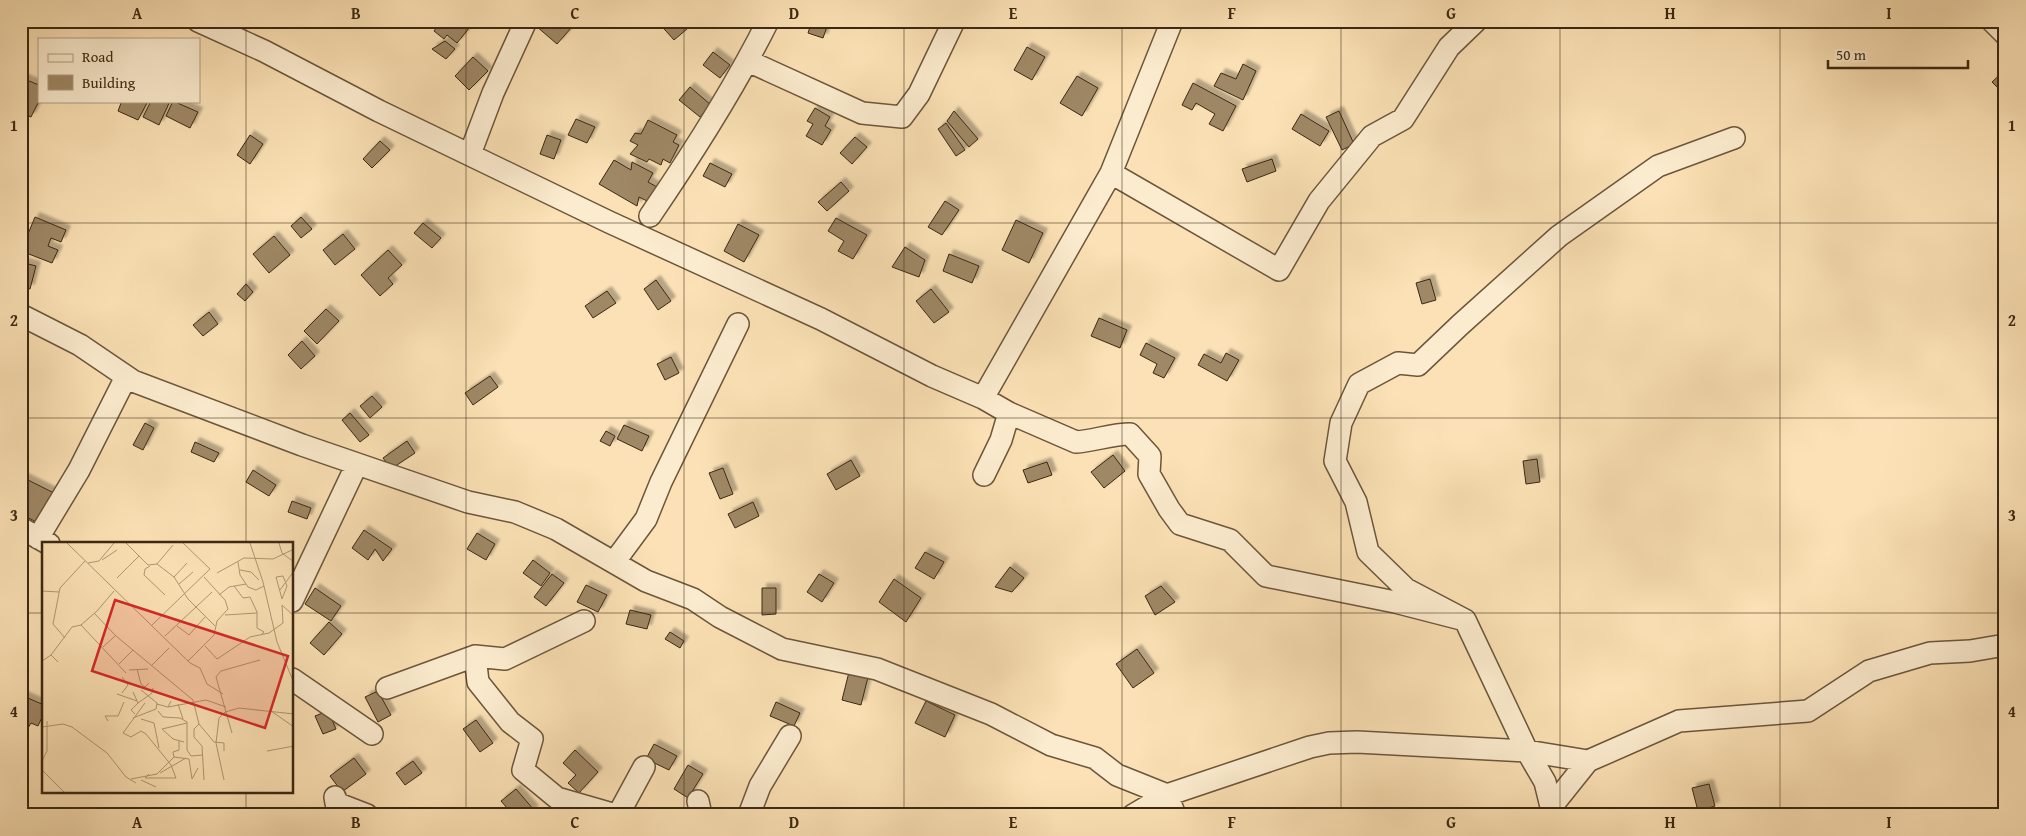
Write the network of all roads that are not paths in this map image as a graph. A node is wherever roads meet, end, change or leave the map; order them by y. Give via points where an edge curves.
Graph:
1 (198, 21) edge
2 (526, 21) edge
3 (768, 21) edge
4 (954, 21) edge
5 (1172, 21) edge
6 (1476, 21) edge
7 (1992, 21) edge
8 (2005, 34) edge
9 (748, 61) junction
10 (1734, 138) dead end
11 (470, 154) junction
12 (1112, 173) junction
13 (650, 216) dead end
14 (21, 315) edge
15 (738, 324) dead end
16 (126, 377) junction
17 (983, 398) junction
18 (1009, 414) junction
19 (358, 464) junction
20 (984, 475) dead end
21 (36, 536) edge
22 (615, 562) junction
23 (294, 597) edge
24 (1465, 620) junction
25 (584, 621) dead end
26 (2005, 645) edge
27 (475, 656) junction
28 (294, 680) edge
29 (387, 688) dead end
30 (372, 734) dead end
31 (790, 736) dead end
32 (1527, 751) junction
33 (1588, 761) junction
34 (644, 767) dead end
35 (1167, 795) junction
36 (336, 797) dead end
37 (1551, 812) edge
38 (367, 815) edge
39 (617, 815) edge
40 (750, 815) edge
41 (1133, 815) edge
42 (1175, 815) edge

1 - 11 street
2 - 11 street
3 - 9 street
4 - 9 street via 919,94 902,117 862,113
5 - 12 street
6 - 12 street via 1448,47 1404,119 1372,136 1319,201 1278,270
7 - 8 street
9 - 13 street
10 - 24 street via 1658,166 1559,236 1418,366 1398,363 1359,384 1341,423 1335,461 1356,502 1368,552 1406,589
11 - 17 street
12 - 17 street
14 - 16 street via 80,345
15 - 22 street via 646,519
16 - 19 street
16 - 21 street via 79,470
17 - 18 street
18 - 20 street
18 - 24 street via 1076,442 1088,442 1111,434 1130,434 1150,456 1149,474 1180,524 1230,540 1266,576
19 - 22 street via 468,502 515,512 556,529
19 - 23 street
22 - 35 street via 646,581 693,599 782,649 877,669 991,714 1051,745 1095,758 1118,775
24 - 32 street
25 - 27 street via 505,659
26 - 33 street via 1930,653 1869,671 1808,711 1679,721
27 - 29 street
27 - 39 street via 478,682 510,722 532,739 523,770 557,798
28 - 30 street
31 - 40 street via 760,786
32 - 33 street
32 - 35 street via 1328,743
32 - 37 street via 1545,782
33 - 37 street
34 - 39 street
35 - 41 street
35 - 42 street
36 - 38 street via 336,803

